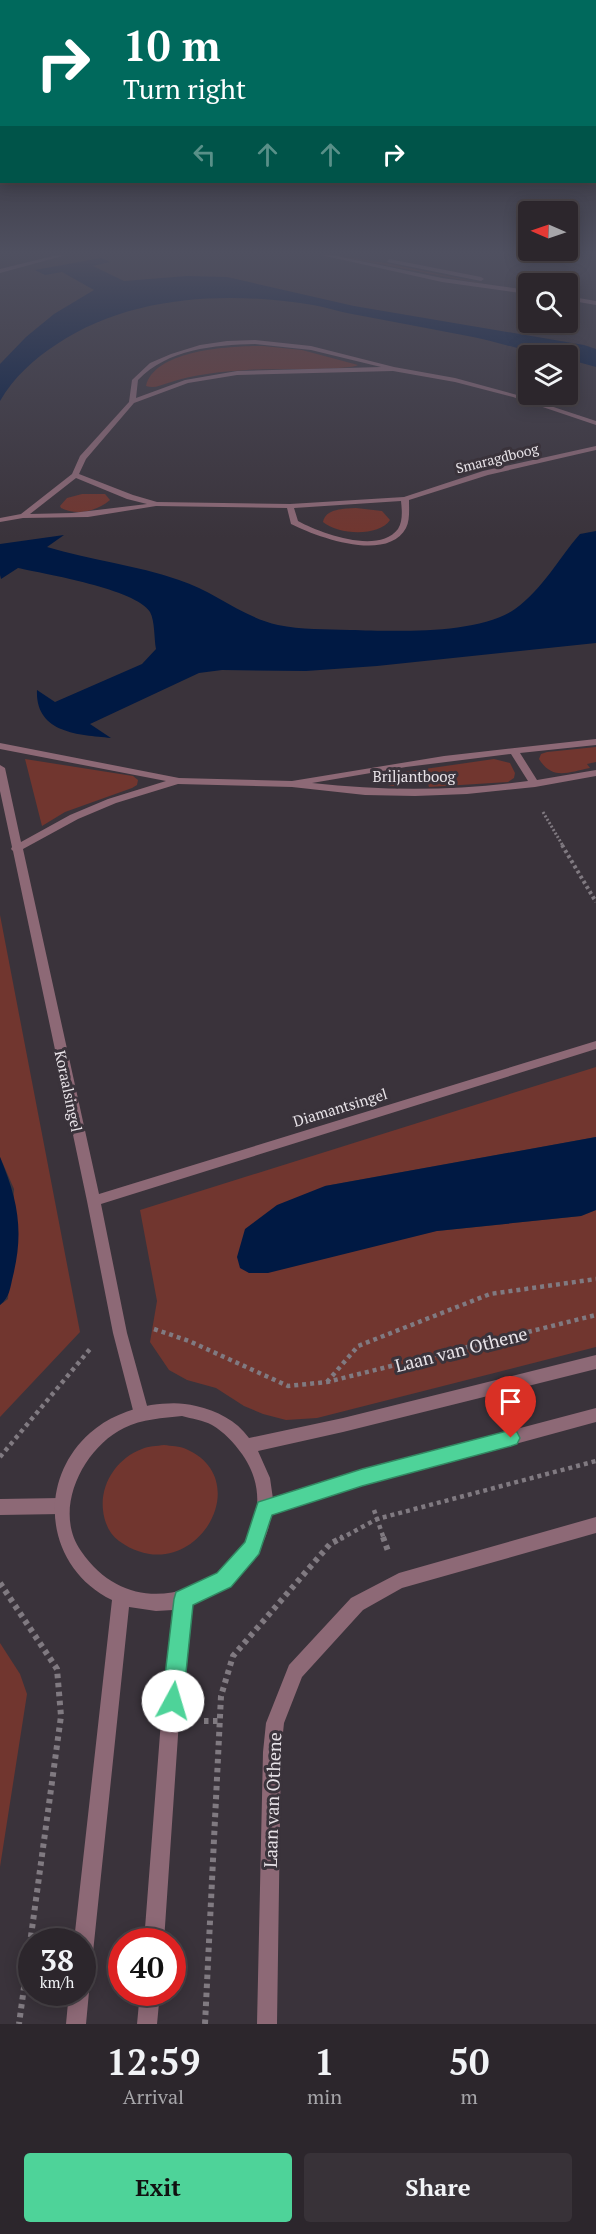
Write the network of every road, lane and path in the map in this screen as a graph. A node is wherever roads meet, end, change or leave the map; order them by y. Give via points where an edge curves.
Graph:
1 (187, 349) edge
2 (317, 349) edge
3 (393, 369) junction
4 (132, 402) junction
5 (596, 423) edge
6 (596, 448) edge
7 (75, 475) junction
8 (405, 499) junction
9 (157, 504) junction
10 (290, 506) junction
11 (23, 516) junction
12 (0, 520) edge
13 (596, 742) edge
14 (0, 746) edge
15 (514, 750) junction
16 (0, 768) edge
17 (596, 773) edge
18 (179, 781) junction
19 (292, 784) junction
20 (535, 784) junction
21 (16, 849) junction
22 (596, 902) edge
23 (596, 1045) edge
24 (94, 1201) junction
25 (596, 1279) edge
26 (596, 1315) edge
27 (120, 1332) junction
28 (596, 1362) edge
29 (327, 1382) junction
30 (141, 1413) junction
31 (596, 1415) edge
32 (248, 1446) junction
33 (0, 1457) edge
34 (596, 1461) edge
35 (61, 1506) junction
36 (0, 1507) edge
37 (265, 1509) junction
38 (596, 1525) edge
39 (0, 1583) edge
40 (121, 1596) junction
41 (183, 1599) junction
42 (61, 1716) joint
43 (86, 1928) edge
44 (155, 1928) edge
45 (78, 2006) edge
46 (149, 2006) edge
47 (19, 2024) edge
48 (76, 2024) edge
49 (147, 2024) edge
50 (205, 2024) edge
51 (267, 2024) edge

1 - 4 street via 153,363 135,380
2 - 3 street
3 - 4 street via 237,373 187,381
3 - 5 street via 455,380
4 - 7 street via 83,458
6 - 8 street, Smaragdboog via 486,472
7 - 9 street, Smaragdboog
7 - 11 street
8 - 10 street, Smaragdboog
8 - 10 street via 405,520 400,531 391,538 370,543 310,532 294,522
9 - 10 street, Smaragdboog
9 - 11 street, Smaragdboog via 86,516
11 - 12 street, Smaragdboog
13 - 15 street, Briljantboog
14 - 18 street, Briljantboog
15 - 19 street, Briljantboog via 368,768
15 - 20 street
16 - 21 street, Koraalsingel
17 - 20 street, Briljantboog
18 - 19 street, Briljantboog
18 - 21 street, Briljantboog via 74,816
19 - 20 street, Briljantboog via 388,793 457,792
20 - 22 path via 537,802
21 - 24 street, Koraalsingel
23 - 24 street, Diamantsingel
24 - 27 street, Koraalsingel
25 - 29 path via 490,1294 358,1346
26 - 29 path, Laan van Othene
27 - 29 path, Laan van Othene via 148,1327 189,1341 288,1386
27 - 30 street, Koraalsingel
27 - 33 path, Laan van Othene via 96,1342
28 - 32 street
30 - 32 street via 182,1409 219,1421
30 - 35 street via 111,1426 86,1448 69,1475
31 - 37 street via 362,1478
32 - 37 street via 262,1475
34 - 50 path via 377,1519 330,1544 233,1656 221,1696
35 - 36 street
35 - 40 street via 70,1550 82,1569 99,1585
37 - 41 street via 253,1547 224,1580
38 - 51 street, Laan van Othene via 399,1581 357,1604 296,1671 275,1724 273,1743
39 - 42 path via 57,1669
40 - 41 street via 151,1602
40 - 43 street
41 - 44 street
42 - 47 path
45 - 48 street
46 - 49 street

